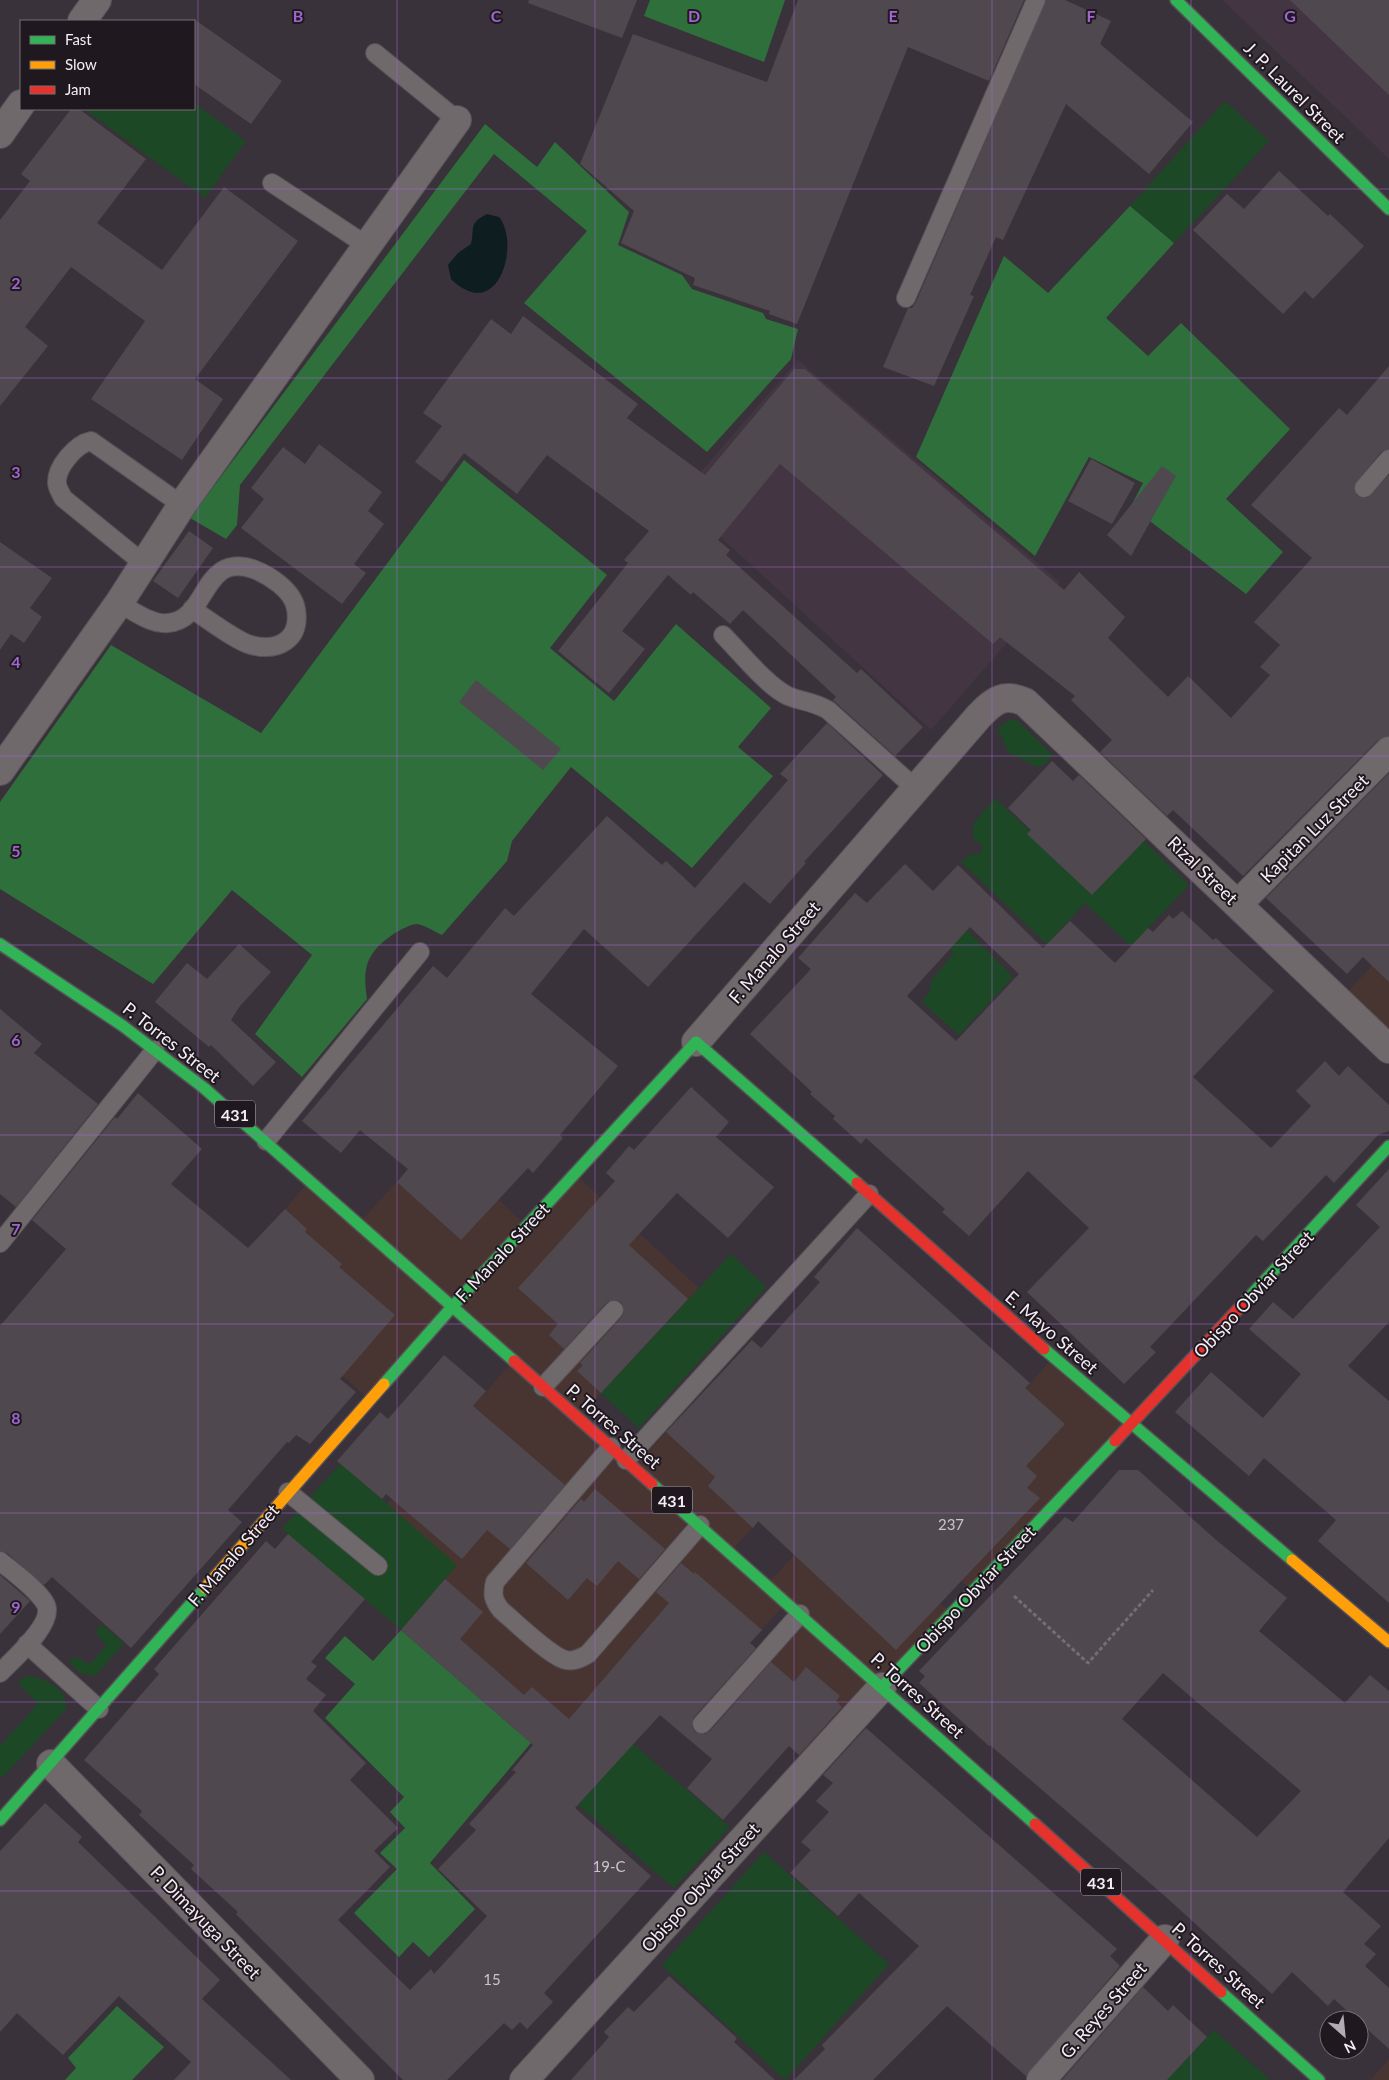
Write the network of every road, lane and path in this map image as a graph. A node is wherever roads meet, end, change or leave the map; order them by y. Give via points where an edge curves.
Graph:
1 (97, 0) edge
2 (1036, 0) edge
3 (1176, 0) edge
4 (83, 20) edge
5 (375, 53) dead end
6 (20, 105) edge
7 (457, 120) joint
8 (0, 134) edge
9 (272, 183) dead end
10 (1389, 209) edge
11 (366, 245) junction
12 (906, 298) dead end
13 (1389, 458) edge
14 (1364, 488) dead end
15 (182, 505) junction
16 (143, 564) junction
17 (119, 603) junction
18 (192, 609) junction
19 (723, 635) dead end
20 (1013, 697) joint
21 (1389, 751) edge
22 (0, 771) edge
23 (915, 788) junction
24 (1238, 904) junction
25 (0, 944) edge
26 (420, 952) dead end
27 (696, 1042) junction
28 (1389, 1049) edge
29 (155, 1050) junction
30 (266, 1141) junction
31 (1389, 1146) edge
32 (869, 1194) junction
33 (0, 1243) edge
34 (452, 1307) junction
35 (614, 1310) dead end
36 (543, 1387) junction
37 (1130, 1425) junction
38 (611, 1446) junction
39 (626, 1460) junction
40 (288, 1492) junction
41 (700, 1525) junction
42 (0, 1560) edge
43 (378, 1566) dead end
44 (990, 1573) junction
45 (1153, 1590) dead end
46 (800, 1614) junction
47 (1389, 1642) edge
48 (27, 1644) junction
49 (0, 1673) edge
50 (882, 1686) junction
51 (99, 1709) junction
52 (702, 1724) dead end
53 (51, 1764) junction
54 (2, 1813) edge
55 (1165, 1940) junction
56 (360, 2080) edge
57 (524, 2080) edge
58 (1041, 2080) edge
59 (1319, 2080) edge

1 - 4 street
2 - 12 lane
3 - 10 main road, J. P. Laurel Street
5 - 7 lane
6 - 8 street
7 - 11 street
9 - 11 lane
11 - 15 street
13 - 14 lane
15 - 16 street
15 - 16 lane via 91,441 83,442 72,451 57,476 63,498
16 - 17 street
17 - 18 lane via 137,614 168,624 184,618
17 - 22 street
18 - 18 lane via 249,645 272,648 286,642 294,632 296,608 287,592 266,574 241,565 226,567 215,576
19 - 23 lane via 776,688 828,710
20 - 23 street, F. Manalo Street via 993,702
20 - 24 street, Rizal Street via 1025,702
21 - 24 street, Kapitan Luz Street
23 - 27 street, F. Manalo Street
24 - 28 street, Rizal Street
25 - 29 main road, P. Torres Street / 431 via 91,1003
26 - 30 lane
27 - 32 main road, E. Mayo Street
27 - 34 main road, F. Manalo Street
29 - 30 main road, P. Torres Street / 431
29 - 33 lane
30 - 34 main road, P. Torres Street / 431
31 - 37 main road, Obispo Obviar Street
32 - 37 main road, E. Mayo Street
32 - 39 lane
34 - 36 main road, P. Torres Street / 431
34 - 40 main road, F. Manalo Street
35 - 36 lane
36 - 38 main road, P. Torres Street / 431
37 - 44 main road, Obispo Obviar Street
37 - 47 main road, E. Mayo Street
38 - 39 main road, P. Torres Street / 431
38 - 41 lane via 495,1582 494,1601 501,1610 555,1654 566,1660 578,1660 588,1654
39 - 41 main road, P. Torres Street / 431
40 - 43 lane
40 - 51 main road, F. Manalo Street
41 - 46 main road, P. Torres Street / 431
42 - 48 lane via 42,1598 48,1609 42,1627
44 - 45 path via 1088,1663
44 - 50 main road, Obispo Obviar Street
46 - 50 main road, P. Torres Street / 431
46 - 52 lane
48 - 49 lane
48 - 51 lane
50 - 55 main road, P. Torres Street / 431
50 - 57 street, Obispo Obviar Street
51 - 53 main road, F. Manalo Street
53 - 54 main road, F. Manalo Street
53 - 56 street, P. Dimayuga Street
55 - 58 street, G. Reyes Street
55 - 59 main road, P. Torres Street / 431

